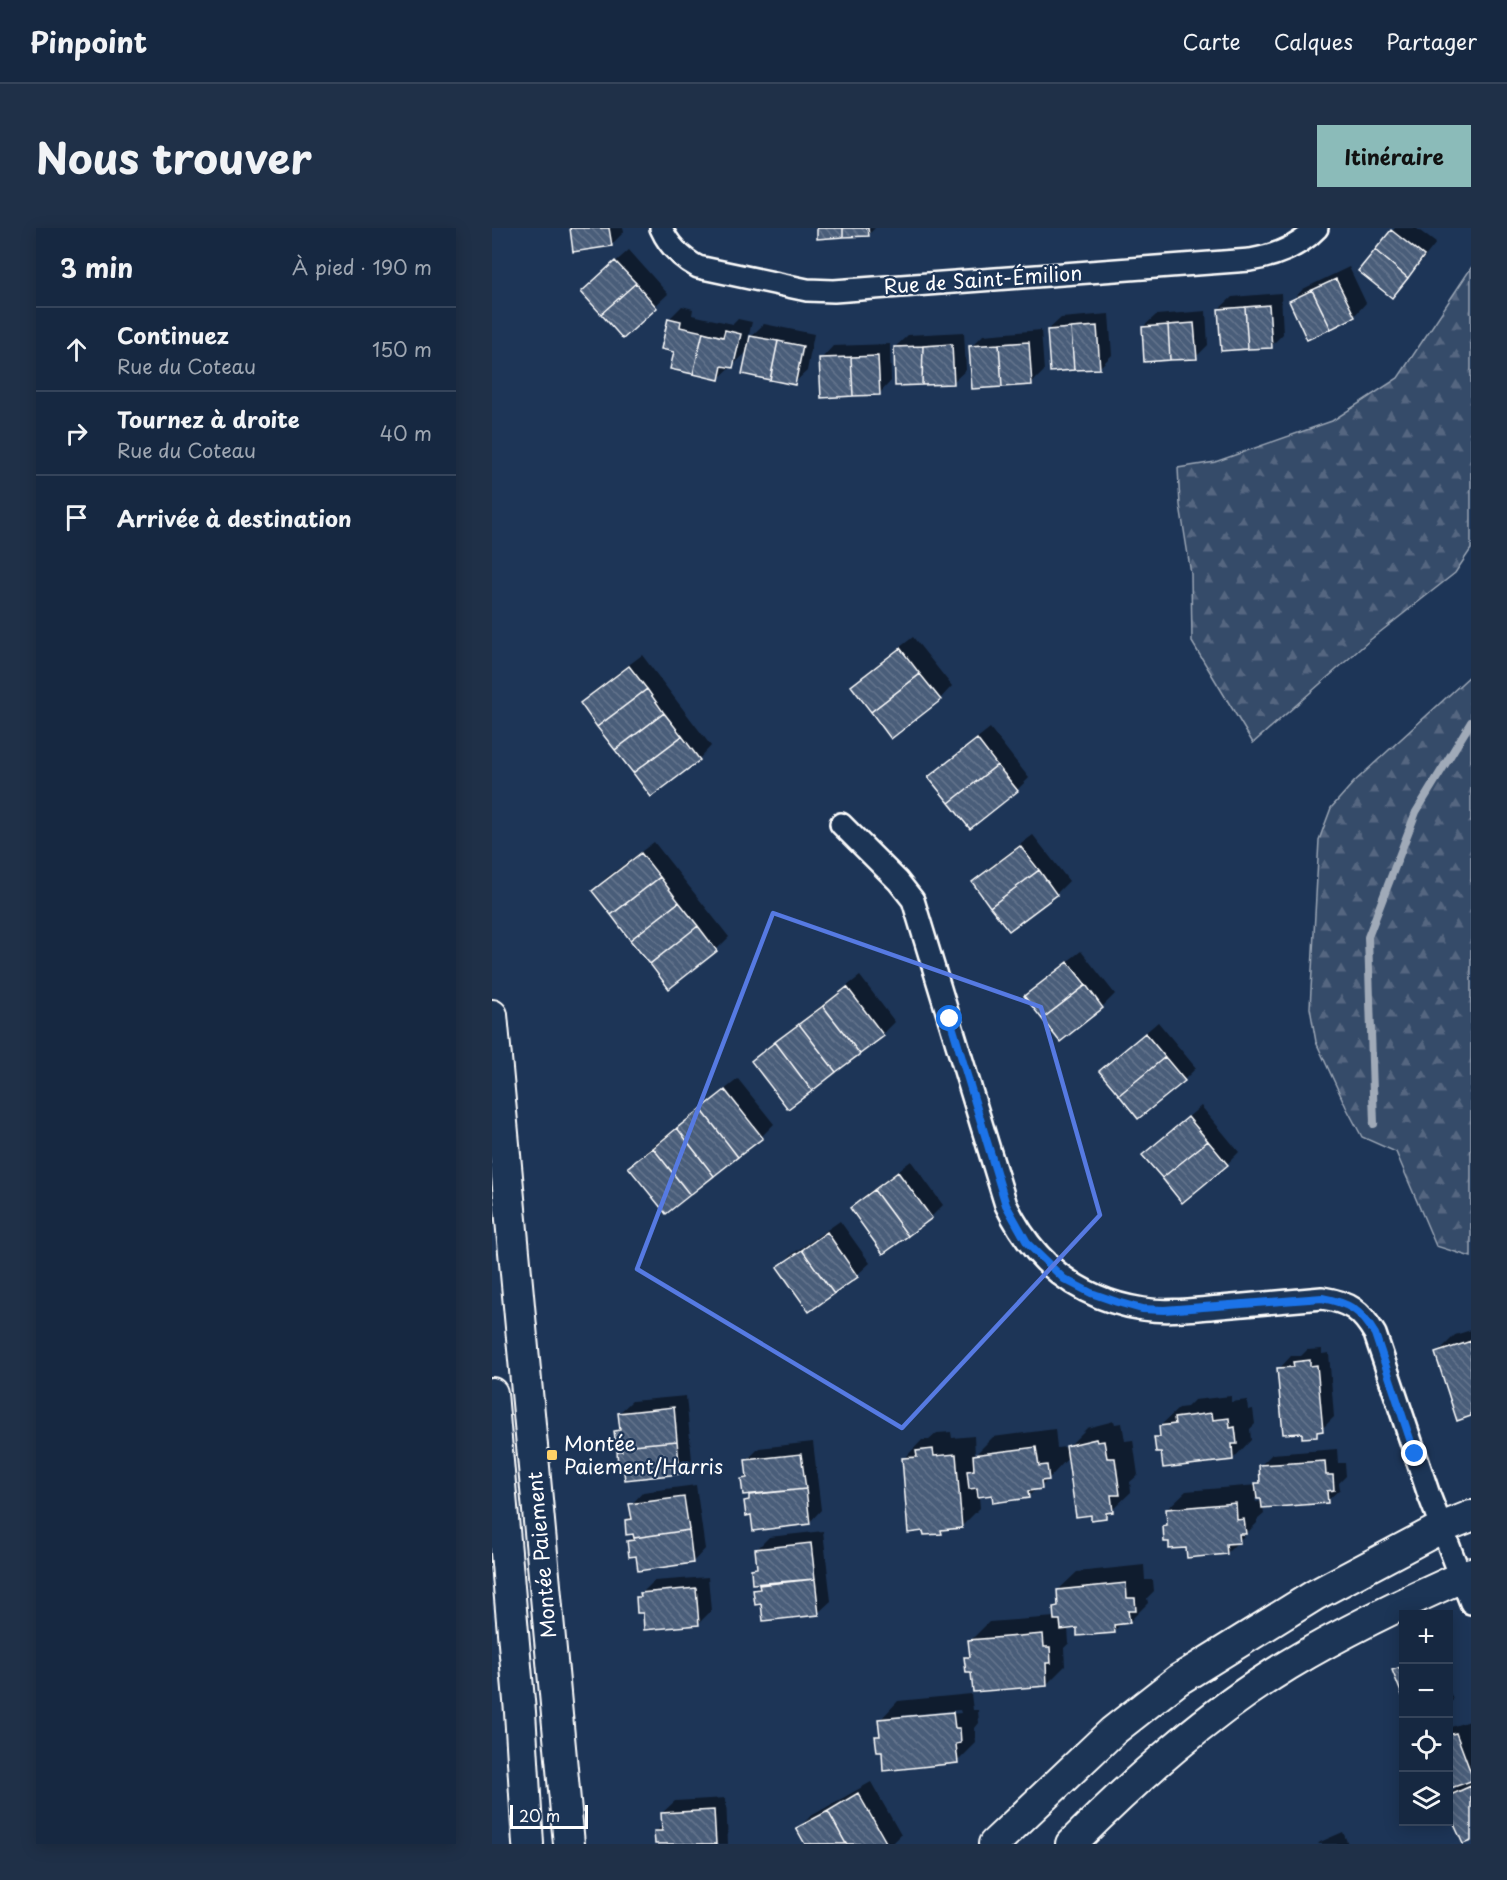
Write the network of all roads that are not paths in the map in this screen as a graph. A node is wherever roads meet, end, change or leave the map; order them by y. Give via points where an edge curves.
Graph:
1 (661, 228) edge
2 (1317, 228) edge
3 (841, 824) dead end
4 (492, 1015) edge
5 (492, 1394) edge
6 (534, 1461) junction
7 (495, 1466) edge
8 (1471, 1516) edge
9 (1441, 1528) junction
10 (1467, 1585) edge
11 (522, 1764) junction
12 (521, 1844) edge
13 (528, 1844) edge
14 (569, 1844) edge
15 (994, 1844) edge
16 (1071, 1844) edge

1 - 2 street, Rue de Saint-Émilion via 683,259 698,267 807,290 834,291 1250,260 1292,247
3 - 9 street via 913,900 1006,1205 1028,1244 1064,1279 1091,1293 1142,1309 1199,1309 1322,1298 1353,1307 1375,1334
4 - 6 main road, Montée Paiement
5 - 7 main road, Montée Paiement
6 - 7 street
6 - 14 main road, Montée Paiement
7 - 11 main road, Montée Paiement
8 - 9 main road
9 - 10 street
9 - 15 main road via 1315,1595 1179,1680 1113,1731
10 - 16 main road via 1342,1635 1287,1666 1154,1765
11 - 12 main road
11 - 13 main road, Montée Paiement

